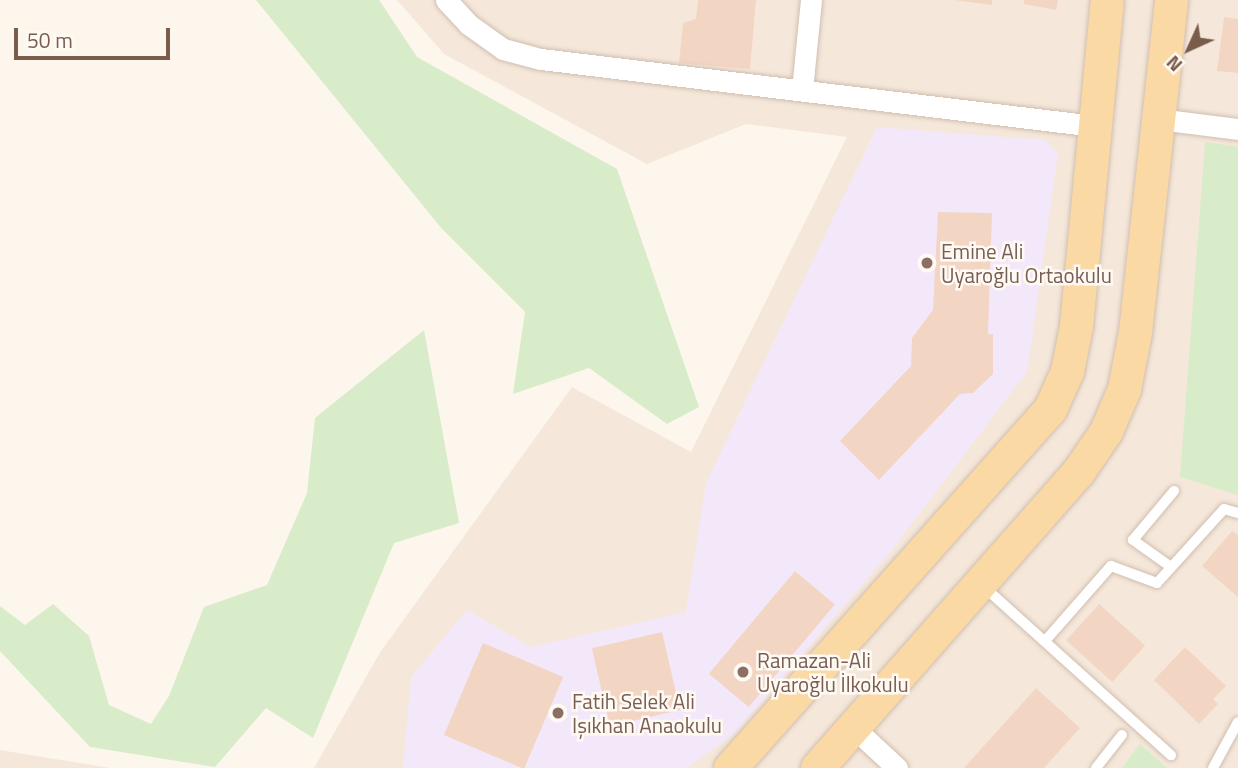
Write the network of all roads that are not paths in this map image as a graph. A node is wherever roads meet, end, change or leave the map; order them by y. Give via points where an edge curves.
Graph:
1 (446, 0) edge
2 (811, 0) edge
3 (1107, 0) edge
4 (1171, 0) edge
5 (802, 90) junction
6 (1158, 119) junction
7 (1095, 126) junction
8 (1238, 129) edge
9 (1174, 491) dead end
10 (1238, 513) edge
11 (1171, 567) junction
12 (981, 583) junction
13 (1045, 641) junction
14 (1238, 722) edge
15 (854, 728) junction
16 (1122, 735) dead end
17 (1171, 755) dead end
18 (730, 768) edge
19 (817, 768) edge
20 (897, 768) edge
21 (1096, 768) edge
22 (1213, 768) edge

1 - 5 street via 468,24 503,49 541,59
2 - 5 street
3 - 7 main road
4 - 6 main road
5 - 7 street
6 - 8 street
6 - 12 main road via 1135,332 1124,390 1106,431 1078,472
7 - 18 main road via 1076,326 1068,371 1050,409
9 - 11 lane via 1133,540
10 - 11 lane via 1224,509
11 - 13 lane via 1157,583 1111,566
12 - 13 lane
12 - 15 main road
13 - 17 lane
14 - 22 lane
15 - 19 main road
15 - 20 street
16 - 21 lane

